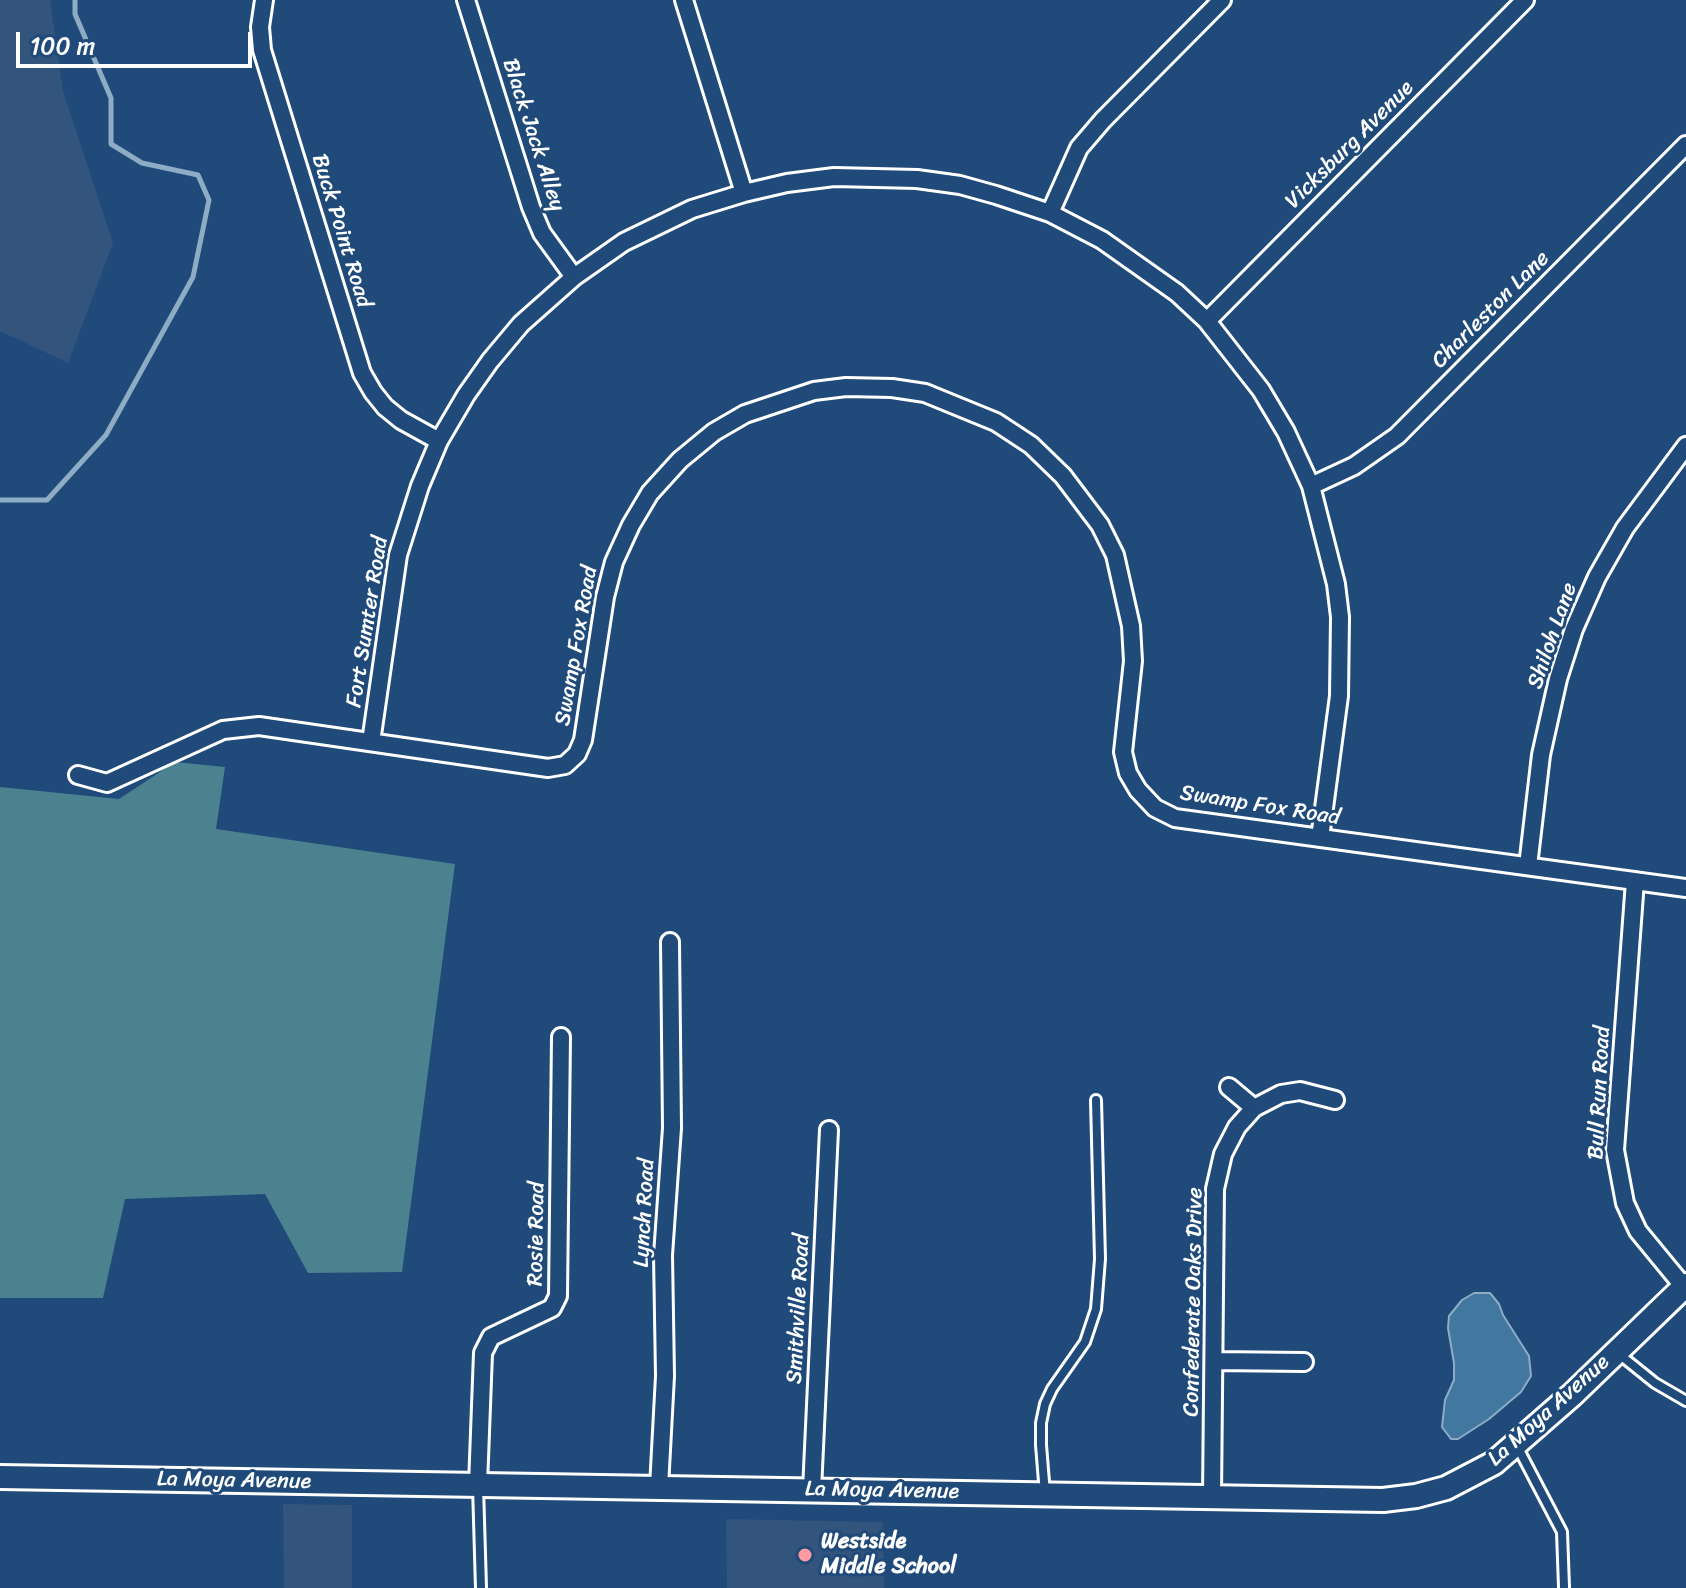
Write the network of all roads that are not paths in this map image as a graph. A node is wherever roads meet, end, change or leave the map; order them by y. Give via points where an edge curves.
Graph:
1 (264, 0) edge
2 (466, 0) edge
3 (684, 0) edge
4 (1222, 0) edge
5 (1525, 0) edge
6 (1686, 145) edge
7 (744, 193) junction
8 (1050, 213) junction
9 (574, 277) junction
10 (1207, 321) junction
11 (439, 441) junction
12 (1686, 446) edge
13 (1311, 486) junction
14 (371, 742) junction
15 (78, 775) dead end
16 (1320, 838) junction
17 (1528, 866) junction
18 (1635, 881) junction
19 (1686, 888) edge
20 (670, 942) dead end
21 (561, 1037) dead end
22 (1229, 1087) dead end
23 (1096, 1100) dead end
24 (1335, 1100) dead end
25 (1254, 1108) junction
26 (829, 1130) dead end
27 (1685, 1286) edge
28 (1615, 1351) junction
29 (1214, 1361) junction
30 (1304, 1362) dead end
31 (1686, 1401) edge
32 (1517, 1445) junction
33 (0, 1477) edge
34 (478, 1485) junction
35 (659, 1487) junction
36 (812, 1490) junction
37 (1045, 1494) junction
38 (1212, 1497) junction
39 (1564, 1587) edge
40 (481, 1588) edge

1 - 11 street, Buck Point Road via 262,50 362,373 385,407
2 - 9 street, Black Jack Alley via 531,207 542,233
3 - 7 street
4 - 8 street via 1079,148
5 - 10 street, Vicksburg Avenue
6 - 13 street, Charleston Lane via 1397,436 1354,466
7 - 8 street, Fort Sumter Road via 787,183 874,176 960,185
7 - 9 street, Fort Sumter Road via 662,221
8 - 10 street, Fort Sumter Road via 1140,265
9 - 11 street, Fort Sumter Road via 521,324 490,361
10 - 13 street, Fort Sumter Road via 1261,390
11 - 14 street, Fort Sumter Road via 398,555
12 - 17 street, Shiloh Lane via 1625,528 1574,629 1541,755
13 - 16 street, Fort Sumter Road via 1329,547 1340,617 1339,696
14 - 15 street, Swamp Fox Road via 259,726 223,730 107,783
14 - 16 street, Swamp Fox Road via 548,768 565,765 583,740 614,562 650,493 680,460 745,414 814,391 892,388 925,393 1019,437 1063,476 1100,525 1115,555 1131,626 1133,661 1123,752 1128,773 1155,808 1175,818
16 - 17 street, Swamp Fox Road
17 - 18 street, Swamp Fox Road
18 - 19 street, Swamp Fox Road
18 - 27 street, Bull Run Road via 1615,1150 1625,1203 1638,1231
20 - 35 street, Lynch Road via 673,1112 663,1255 665,1376
21 - 34 street, Rosie Road via 558,1296 552,1308 491,1337 483,1353
22 - 25 street
23 - 37 lane via 1097,1295 1085,1342 1045,1404
24 - 25 street via 1300,1091
25 - 29 street, Confederate Oaks Drive via 1223,1154 1215,1189
26 - 36 street, Smithville Road
27 - 28 street, La Moya Avenue
28 - 31 lane
28 - 32 street, La Moya Avenue
29 - 30 street
29 - 38 street, Confederate Oaks Drive
32 - 38 street, La Moya Avenue via 1470,1478 1416,1496
32 - 39 lane via 1562,1532
33 - 34 street, La Moya Avenue
34 - 35 street, La Moya Avenue
34 - 40 lane
35 - 36 street, La Moya Avenue
36 - 37 street, La Moya Avenue
37 - 38 street, La Moya Avenue

